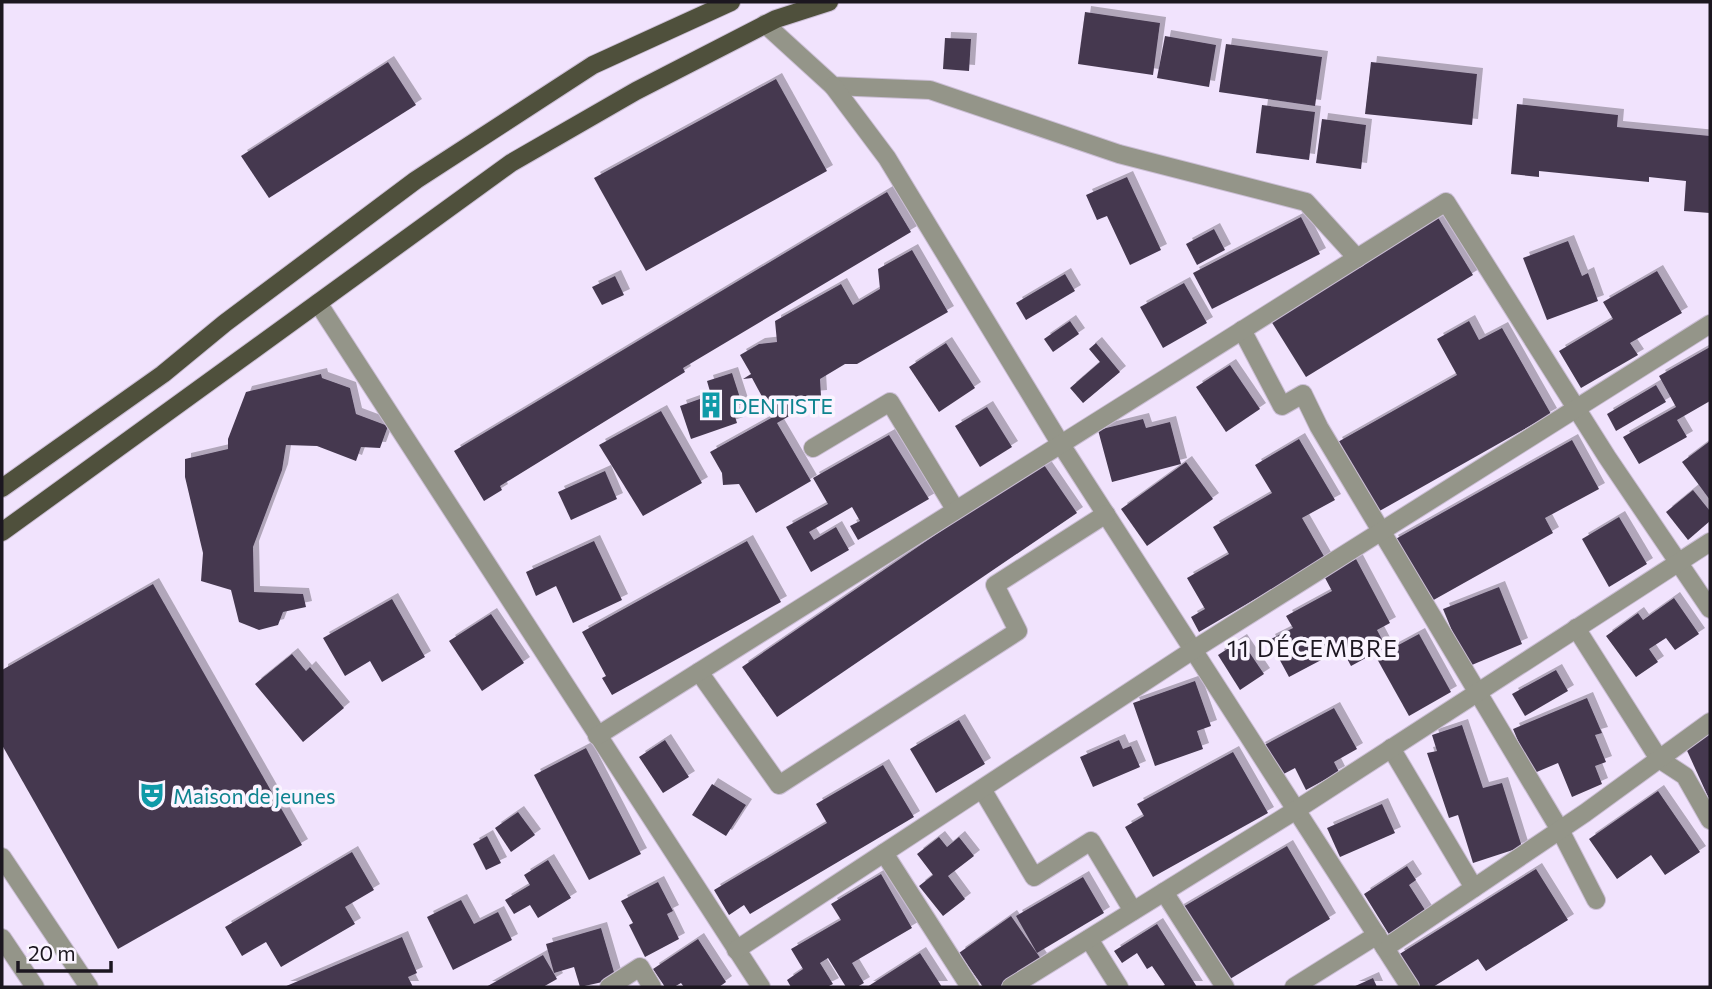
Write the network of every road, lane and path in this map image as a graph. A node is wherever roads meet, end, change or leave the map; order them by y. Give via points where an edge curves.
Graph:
1 (731, 2) edge
2 (829, 2) edge
3 (765, 24) junction
4 (834, 86) junction
5 (1357, 258) junction
6 (318, 303) junction
7 (1710, 324) edge
8 (1242, 330) junction
9 (1577, 409) junction
10 (1060, 443) junction
11 (813, 448) dead end
12 (2, 488) edge
13 (956, 509) junction
14 (1105, 514) junction
15 (1381, 530) junction
16 (2, 532) edge
17 (1710, 542) edge
18 (1678, 562) junction
19 (1710, 609) edge
20 (1576, 628) junction
21 (1193, 650) junction
22 (699, 672) junction
23 (1478, 693) junction
24 (1710, 722) edge
25 (597, 736) junction
26 (1391, 748) junction
27 (1659, 759) junction
28 (982, 789) junction
29 (1296, 810) junction
30 (1710, 820) edge
31 (1560, 830) junction
32 (884, 853) junction
33 (2, 857) edge
34 (1474, 888) junction
35 (1164, 892) junction
36 (1596, 900) dead end
37 (1133, 911) junction
38 (2, 938) edge
39 (1089, 939) junction
40 (1381, 942) junction
41 (736, 950) junction
42 (758, 986) edge
43 (34, 987) edge
44 (89, 987) edge
45 (609, 987) edge
46 (652, 987) edge
47 (970, 987) edge
48 (1012, 987) edge
49 (1119, 987) edge
50 (1225, 987) edge
51 (1294, 987) edge
52 (1410, 987) edge

1 - 12 main road via 593,65 416,180 163,374
2 - 3 main road
3 - 4 street
3 - 6 main road via 512,163
4 - 5 street via 930,90 1119,154 1306,202
4 - 10 street via 887,158
5 - 8 street
5 - 9 street via 1446,202
6 - 16 main road
6 - 25 street
7 - 9 street
8 - 10 street
8 - 15 street via 1282,406 1303,394
9 - 15 street
9 - 18 street
10 - 13 street
10 - 14 street
11 - 13 street via 890,402
13 - 22 street
14 - 21 street
14 - 22 street via 995,585 1018,631 779,785
15 - 21 street
15 - 23 street
17 - 18 street
18 - 19 street
18 - 20 street
20 - 23 street
20 - 27 street
21 - 28 street
21 - 29 street
22 - 25 street
23 - 26 street
23 - 31 street
24 - 27 street
25 - 41 street
26 - 29 street
26 - 34 street
27 - 30 street via 1685,776
27 - 31 street
28 - 32 street
28 - 37 street via 1034,877 1091,841
29 - 35 street
29 - 40 street
31 - 34 street
31 - 36 street
32 - 41 street
32 - 47 street
33 - 44 street
34 - 40 street
35 - 37 street
35 - 50 street
37 - 39 street
38 - 43 street
39 - 48 street
39 - 49 street
40 - 51 street
40 - 52 street
41 - 42 street
45 - 46 street via 640,967

